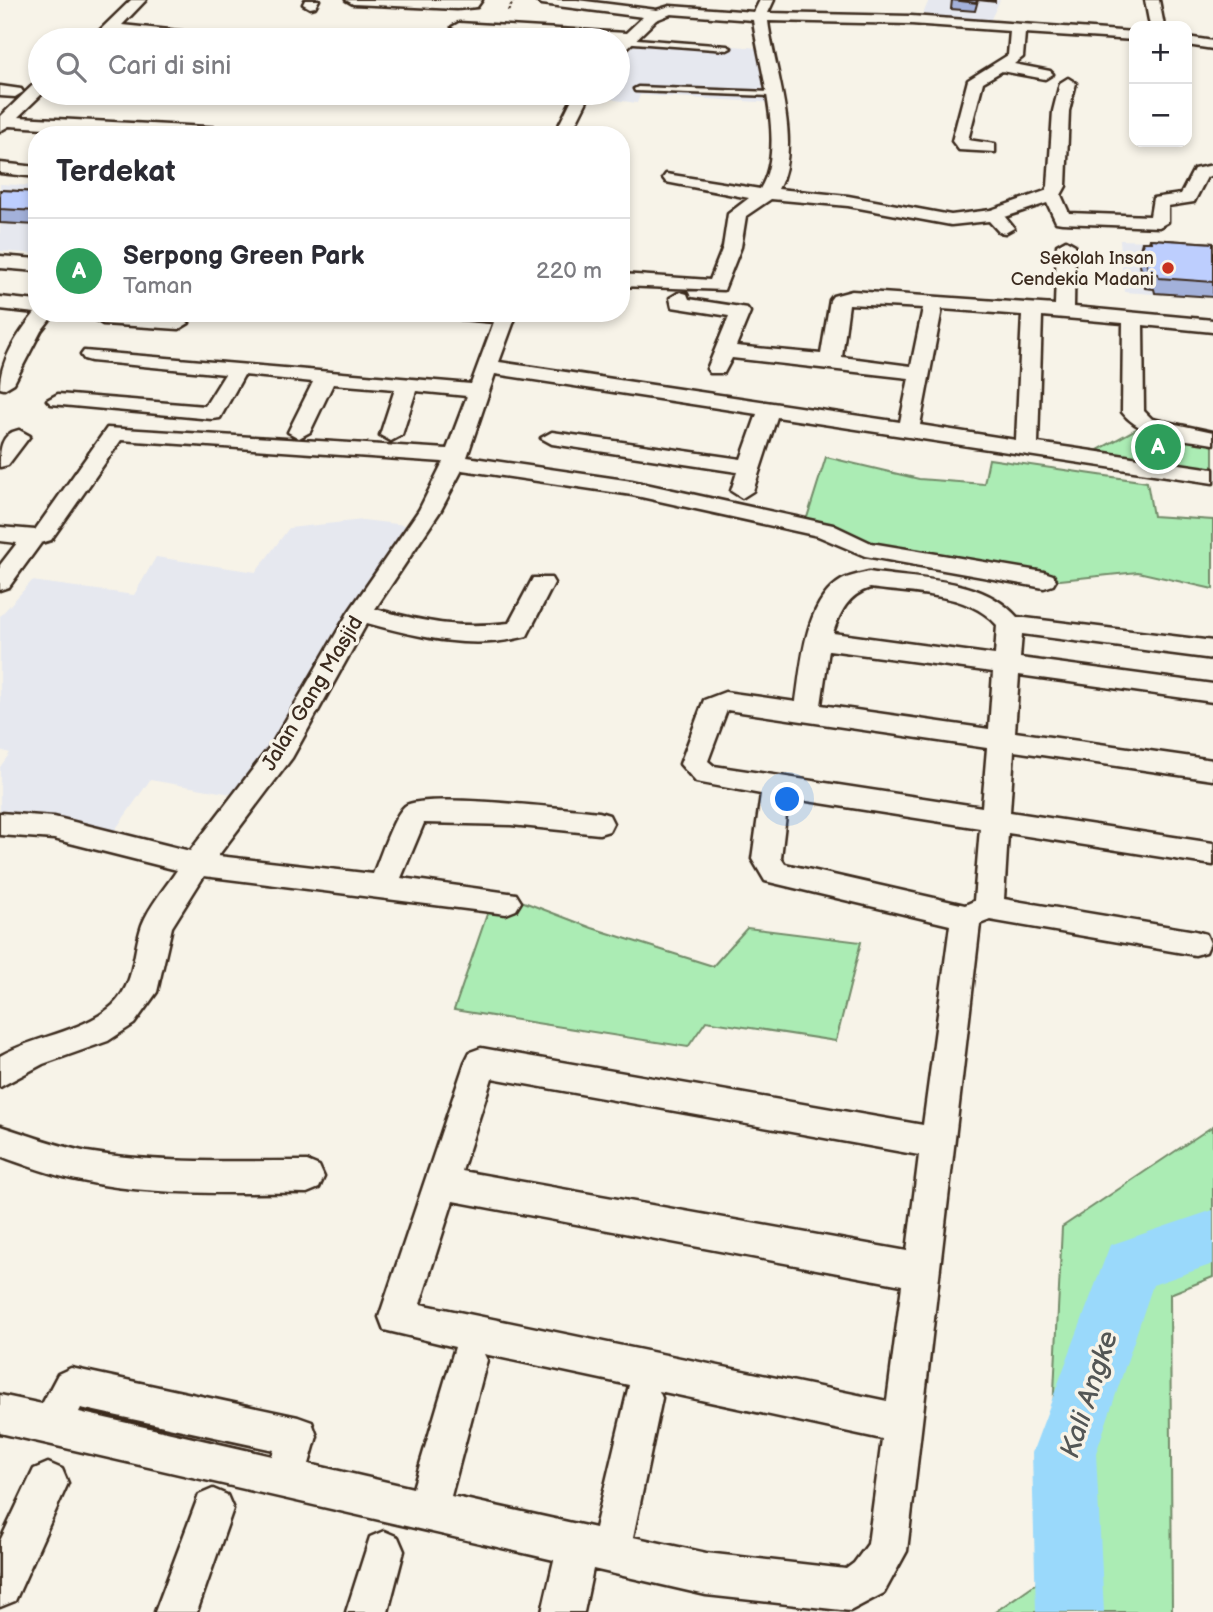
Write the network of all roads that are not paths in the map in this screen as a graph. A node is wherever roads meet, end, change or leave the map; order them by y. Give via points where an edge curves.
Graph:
1 (139, 0) edge
2 (353, 0) edge
3 (475, 0) edge
4 (542, 0) edge
5 (622, 0) edge
6 (1152, 0) edge
7 (576, 8) dead end
8 (764, 8) edge
9 (647, 15) junction
10 (1156, 21) edge
11 (459, 27) dead end
12 (1018, 27) junction
13 (110, 28) edge
14 (470, 28) edge
15 (630, 34) edge
16 (1129, 36) edge
17 (630, 42) edge
18 (1192, 42) edge
19 (1213, 45) edge
20 (727, 48) dead end
21 (1000, 66) junction
22 (1045, 74) dead end
23 (1068, 83) dead end
24 (638, 89) dead end
25 (771, 94) junction
26 (28, 99) edge
27 (573, 105) edge
28 (2, 124) edge
29 (49, 126) edge
30 (565, 126) edge
31 (989, 148) dead end
32 (0, 168) edge
33 (1213, 170) edge
34 (28, 171) edge
35 (672, 178) dead end
36 (765, 194) junction
37 (1052, 195) junction
38 (994, 215) junction
39 (1007, 230) dead end
40 (1066, 245) dead end
41 (0, 262) edge
42 (28, 264) edge
43 (630, 281) edge
44 (684, 286) junction
45 (934, 302) junction
46 (0, 303) edge
47 (28, 306) edge
48 (1032, 310) junction
49 (1064, 312) junction
50 (1133, 318) junction
51 (38, 322) edge
52 (179, 322) edge
53 (505, 322) edge
54 (1213, 326) edge
55 (733, 352) dead end
56 (91, 355) dead end
57 (158, 360) junction
58 (834, 361) junction
59 (717, 369) dead end
60 (237, 370) junction
61 (919, 373) junction
62 (326, 377) junction
63 (485, 379) junction
64 (4, 383) dead end
65 (407, 386) junction
66 (58, 400) dead end
67 (769, 409) junction
68 (909, 429) junction
69 (299, 432) dead end
70 (391, 435) dead end
71 (19, 436) dead end
72 (552, 438) dead end
73 (1213, 438) edge
74 (1027, 447) junction
75 (456, 459) junction
76 (0, 460) edge
77 (750, 467) junction
78 (1213, 476) edge
79 (742, 491) dead end
80 (0, 534) edge
81 (33, 538) junction
82 (1044, 580) dead end
83 (0, 582) edge
84 (542, 583) dead end
85 (360, 613) junction
86 (1010, 624) junction
87 (821, 640) junction
88 (1213, 650) edge
89 (1007, 665) junction
90 (1213, 693) edge
91 (807, 713) junction
92 (1000, 741) junction
93 (1213, 770) edge
94 (776, 786) junction
95 (995, 820) junction
96 (599, 823) dead end
97 (0, 824) edge
98 (1213, 855) edge
99 (196, 864) junction
100 (381, 889) junction
101 (506, 902) dead end
102 (977, 912) junction
103 (1195, 943) dead end
104 (0, 1073) edge
105 (0, 1141) edge
106 (938, 1143) junction
107 (307, 1177) dead end
108 (442, 1183) junction
109 (922, 1271) junction
110 (468, 1360) dead end
111 (643, 1398) dead end
112 (0, 1414) edge
113 (903, 1424) junction
114 (48, 1483) dead end
115 (214, 1509) dead end
116 (427, 1511) junction
117 (594, 1549) junction
118 (384, 1551) dead end
119 (0, 1586) edge
120 (176, 1612) edge
121 (367, 1612) edge
122 (563, 1612) edge

1 - 13 street
2 - 3 street via 457,5
4 - 9 street
5 - 9 street
6 - 10 street
7 - 9 street via 573,11 578,13
8 - 9 street via 670,10
8 - 12 street via 810,20
8 - 25 street
9 - 15 street
11 - 14 street
12 - 16 street
12 - 21 street via 1015,57
17 - 20 lane
18 - 19 street
21 - 22 street
21 - 31 street via 976,80 960,141 965,146
23 - 37 street via 1061,111 1058,179
24 - 25 lane
25 - 36 street via 781,138 777,176
26 - 28 street
27 - 30 street
28 - 29 street
32 - 34 street
33 - 37 street via 1200,173 1188,198 1159,202 1159,222 1062,218
35 - 36 street
36 - 38 street via 848,201 951,220
36 - 44 street via 737,214 721,283 712,288
37 - 38 street
38 - 39 street
40 - 49 street
41 - 42 street
43 - 44 street
44 - 59 street via 679,303 740,312
45 - 48 street
45 - 58 street via 841,300 831,356
45 - 61 street
46 - 47 street
48 - 49 street
48 - 74 street
49 - 50 street
50 - 54 street
50 - 73 street via 1133,412 1137,419
51 - 64 street
52 - 57 street
53 - 63 street, Jalan Gang Masjid
55 - 58 street
56 - 57 street
57 - 60 street
58 - 61 street
60 - 62 street
60 - 66 street via 212,413
61 - 68 street
62 - 65 street
62 - 69 street
63 - 65 street
63 - 67 street
63 - 75 street, Jalan Gang Masjid
65 - 70 street
67 - 68 street
67 - 77 street
68 - 74 street
71 - 76 street
72 - 77 street
74 - 78 street
75 - 81 street via 115,433 43,535
75 - 82 street via 632,488 825,530 865,549
75 - 85 street, Jalan Gang Masjid via 430,510
77 - 79 street
80 - 81 street
81 - 83 street
84 - 85 street via 518,630 436,633
85 - 99 street, Jalan Gang Masjid via 282,751
86 - 87 street via 995,607 977,597 856,581 838,593 827,609
86 - 88 street
86 - 89 street
87 - 89 street
87 - 91 street
89 - 90 street
89 - 92 street
91 - 92 street
91 - 94 street via 725,701 713,706 694,764 706,775
92 - 93 street
92 - 95 street
94 - 95 street
94 - 102 street via 766,859 775,873
95 - 98 street
95 - 102 street
96 - 100 street via 511,814 417,812
97 - 99 street via 54,828
99 - 100 street
99 - 104 street, Jalan Gang Masjid via 157,925 141,992 123,1015
100 - 101 street
102 - 103 street
102 - 106 street
105 - 107 street via 86,1167 122,1172
106 - 108 street via 481,1062
106 - 109 street
108 - 109 street
108 - 113 street via 397,1317
109 - 113 street
110 - 116 street
111 - 117 street
112 - 116 street via 52,1425 71,1387 298,1436 285,1479
113 - 117 street via 887,1551 869,1578 850,1590 706,1574
114 - 119 street
115 - 120 street
116 - 117 street
117 - 122 street
118 - 121 street

